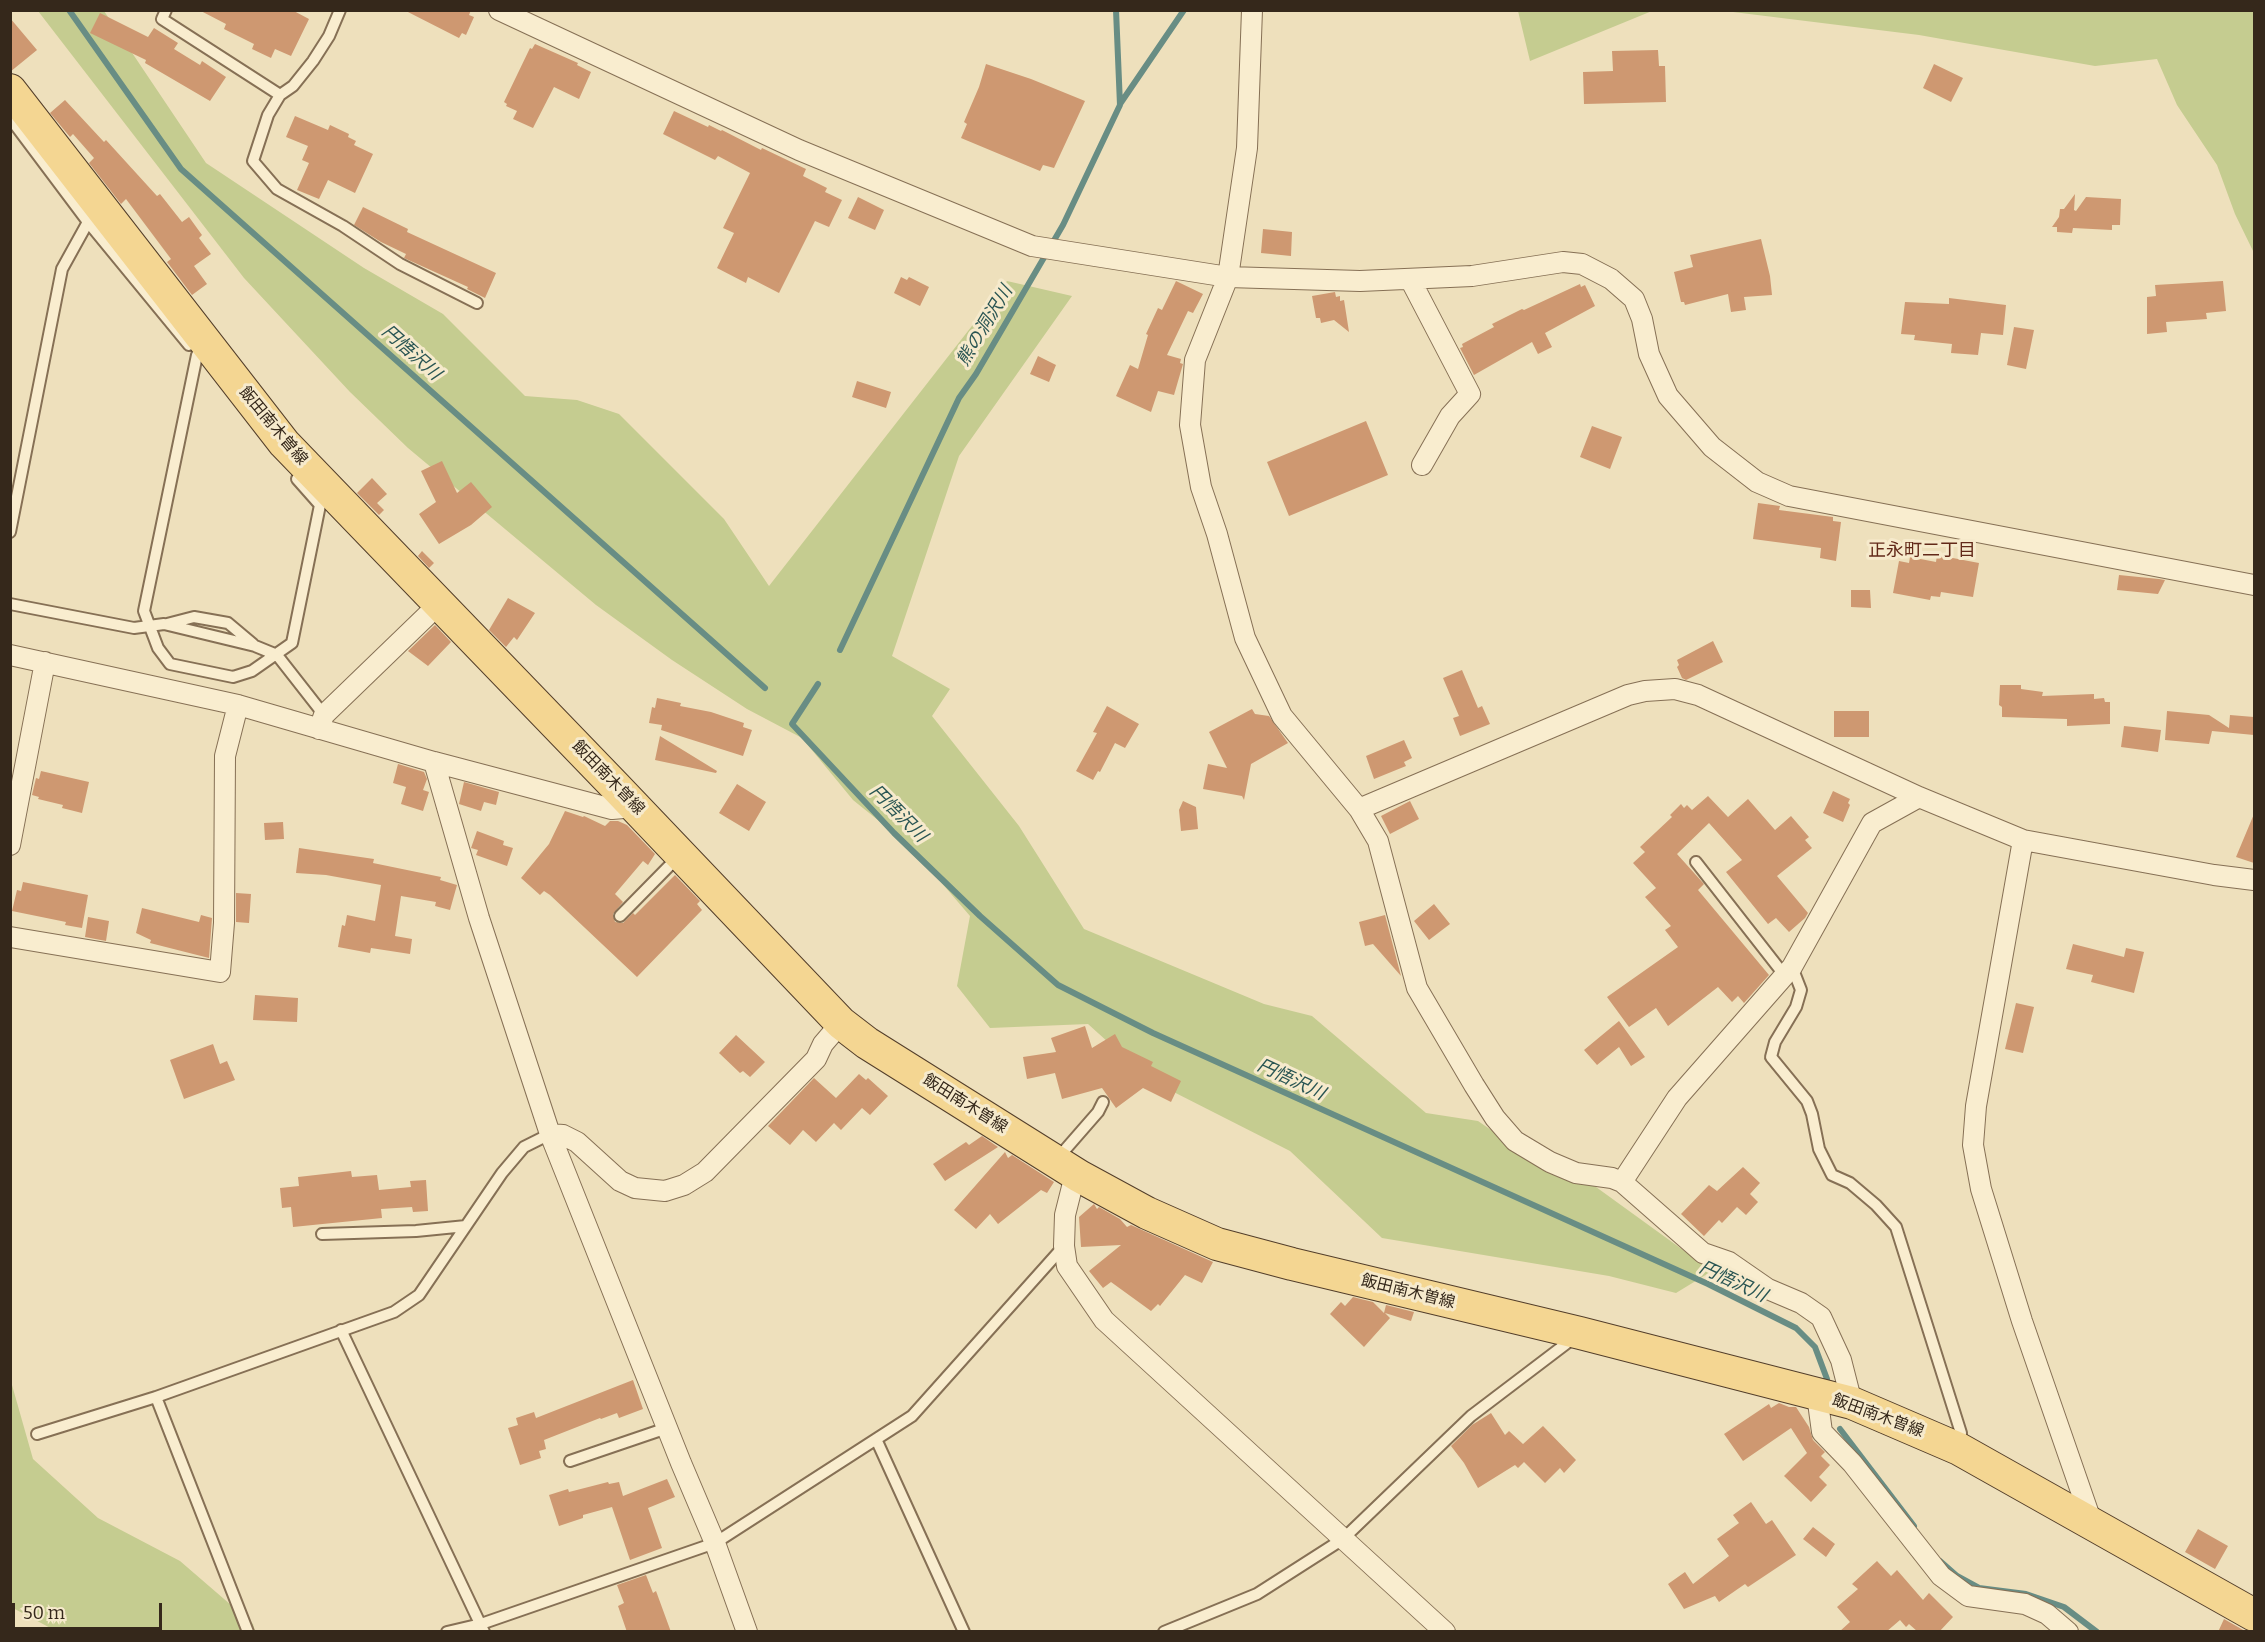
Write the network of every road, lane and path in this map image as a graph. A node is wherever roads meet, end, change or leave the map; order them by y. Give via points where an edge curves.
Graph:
1 (166, 10) edge
2 (340, 10) edge
3 (499, 10) edge
4 (1252, 10) edge
5 (10, 90) edge
6 (280, 95) junction
7 (10, 118) edge
8 (88, 222) junction
9 (1228, 277) junction
10 (1410, 279) junction
11 (477, 303) dead end
12 (1422, 465) dead end
13 (289, 469) dead end
14 (10, 532) edge
15 (2254, 585) edge
16 (440, 603) junction
17 (10, 604) edge
18 (149, 626) junction
19 (10, 655) edge
20 (277, 655) junction
21 (45, 662) junction
22 (238, 705) junction
23 (322, 722) junction
24 (434, 762) junction
25 (1918, 797) junction
26 (635, 807) junction
27 (1359, 809) junction
28 (2023, 840) junction
29 (10, 845) edge
30 (681, 854) junction
31 (1696, 862) dead end
32 (2254, 880) edge
33 (620, 916) dead end
34 (10, 937) edge
35 (1788, 972) junction
36 (841, 1023) junction
37 (1102, 1102) dead end
38 (550, 1134) junction
39 (1067, 1169) junction
40 (1622, 1182) junction
41 (466, 1226) junction
42 (322, 1234) dead end
43 (1064, 1246) junction
44 (341, 1330) junction
45 (1580, 1333) junction
46 (1817, 1395) junction
47 (156, 1397) junction
48 (1852, 1403) junction
49 (667, 1428) junction
50 (37, 1434) dead end
51 (876, 1439) junction
52 (1959, 1449) junction
53 (570, 1461) dead end
54 (2092, 1523) junction
55 (1343, 1539) junction
56 (715, 1543) junction
57 (2254, 1615) edge
58 (482, 1628) edge
59 (248, 1632) edge
60 (447, 1632) edge
61 (747, 1632) edge
62 (964, 1632) edge
63 (1164, 1632) edge
64 (1445, 1632) edge
65 (2068, 1632) edge

1 - 6 lane via 162,19
2 - 6 lane via 313,62
3 - 9 street via 799,150 1032,246
4 - 9 street via 1246,148
5 - 16 main road, 飯田南木曽線 via 284,443
6 - 11 lane via 268,115 253,161 277,189 400,264
7 - 8 lane
8 - 14 lane via 62,269
8 - 18 lane via 200,360 144,610
9 - 10 street
9 - 27 street via 1195,360 1190,425 1201,488 1245,638 1282,716
10 - 12 street via 1470,394 1450,416
10 - 15 street via 1472,276 1563,261 1582,264 1611,279 1634,299 1649,354 1668,396 1712,447 1757,482 1789,496
13 - 20 lane via 320,505 292,643
16 - 23 street
16 - 26 main road, 飯田南木曽線
17 - 18 lane via 134,628
18 - 20 lane via 194,617 228,623 255,646
18 - 20 lane via 170,664 233,677 252,671
19 - 21 street
20 - 23 lane
21 - 22 street
21 - 29 street
22 - 23 street
22 - 34 street via 225,756 220,972
23 - 24 street
24 - 26 street via 612,809
24 - 38 street via 479,918
25 - 27 street via 1698,695 1675,689 1628,695
25 - 28 street
25 - 35 street via 1872,823
26 - 30 main road, 飯田南木曽線
27 - 40 street via 1377,841 1418,988 1495,1118 1515,1141 1550,1162 1576,1173
28 - 32 street
28 - 54 street via 1976,1106 1973,1145 1981,1189 2022,1321
30 - 33 lane
30 - 36 main road, 飯田南木曽線
31 - 35 lane
35 - 40 street via 1677,1098
35 - 52 lane via 1801,990 1771,1058 1806,1101 1819,1149 1832,1174 1850,1183 1896,1227 1961,1433
36 - 38 street via 816,1059 705,1172 684,1185 665,1191 635,1188 620,1181 577,1142
36 - 39 main road, 飯田南木曽線
37 - 39 lane
38 - 41 lane via 524,1148
38 - 49 street
39 - 43 street via 1072,1186 1065,1215
39 - 45 main road, 飯田南木曽線 via 1147,1213 1217,1244
40 - 48 street via 1702,1253 1729,1262 1768,1289 1801,1303 1821,1317 1841,1360
41 - 42 lane
41 - 44 lane via 419,1295 394,1312
43 - 51 lane via 912,1416
43 - 55 street via 1067,1266 1104,1320
44 - 47 lane
44 - 58 lane
45 - 46 main road, 飯田南木曽線
45 - 55 lane via 1471,1416
46 - 48 main road, 飯田南木曽線
46 - 65 street via 1822,1432 1852,1463 1941,1576 1968,1596 2025,1604 2047,1614
47 - 50 lane
47 - 59 lane
48 - 52 main road, 飯田南木曽線
49 - 53 lane
49 - 56 street
51 - 56 lane
51 - 62 lane
52 - 54 main road, 飯田南木曽線
54 - 57 main road, 飯田南木曽線
55 - 63 lane via 1257,1594
55 - 64 street
56 - 58 lane
56 - 61 street
58 - 60 lane

